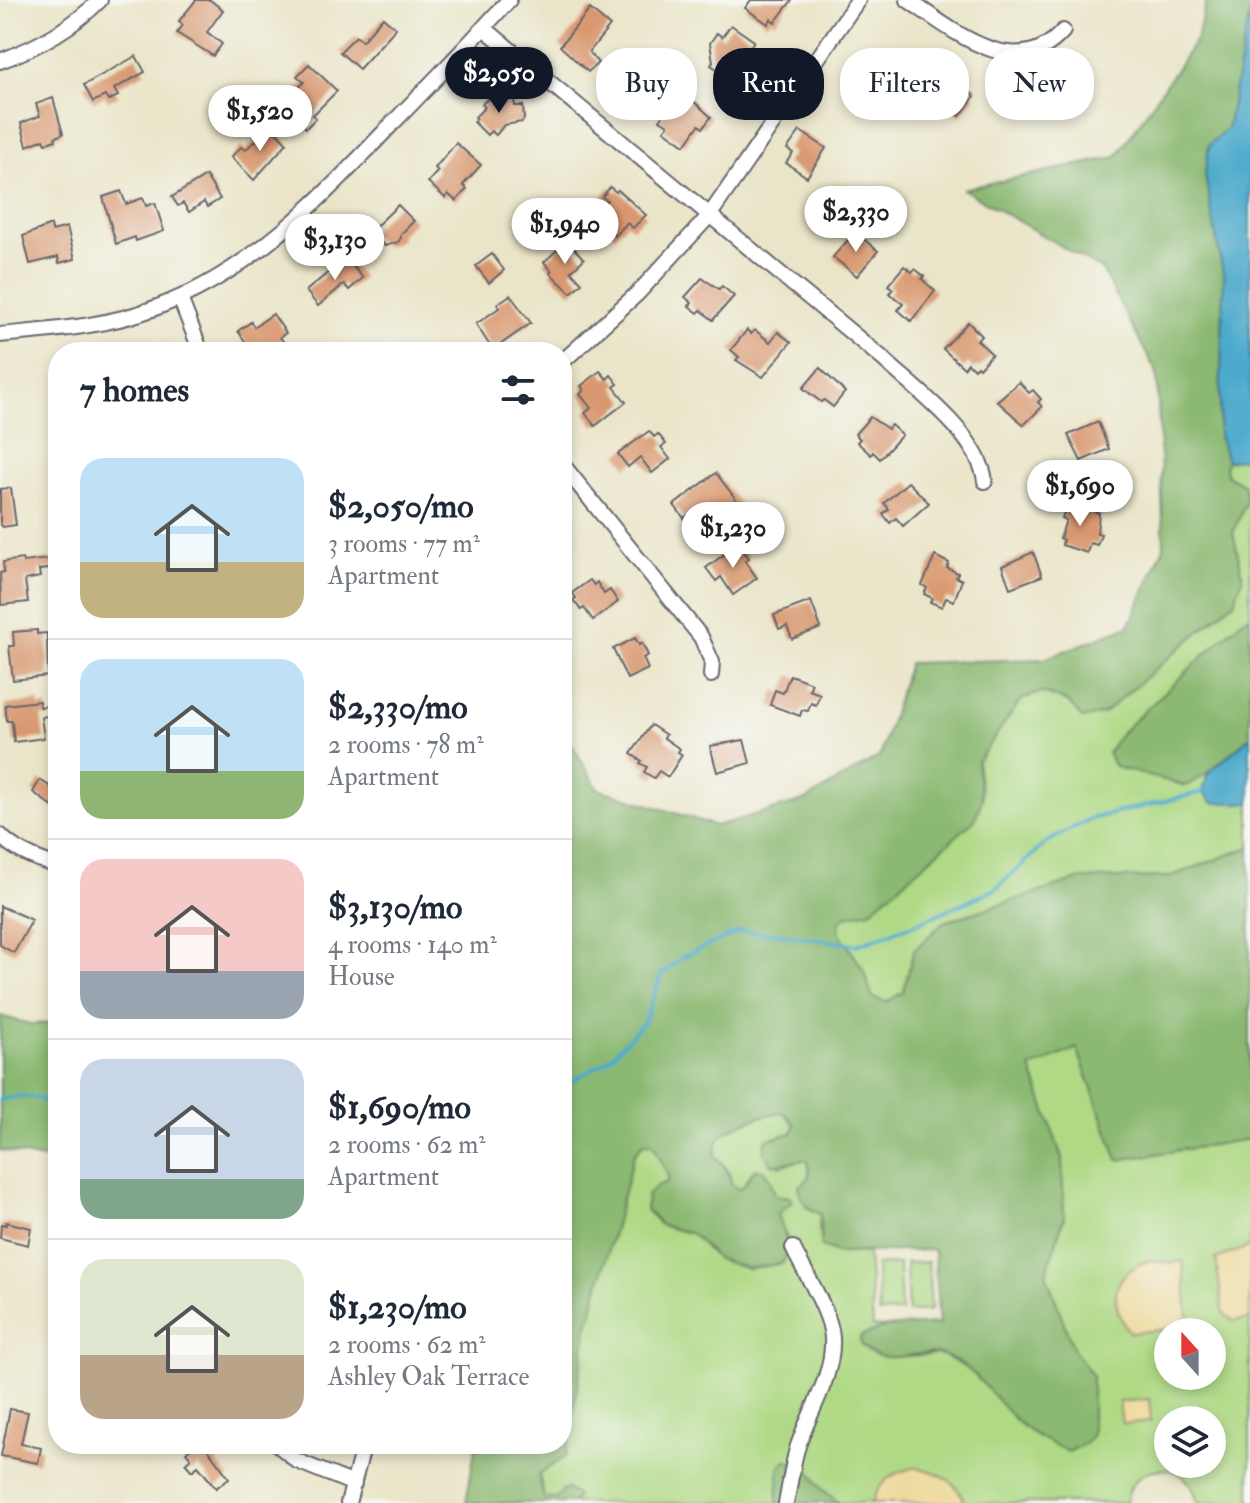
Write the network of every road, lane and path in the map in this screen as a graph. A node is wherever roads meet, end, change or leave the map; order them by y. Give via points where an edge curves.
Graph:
1 (100, 0) edge
2 (509, 0) edge
3 (858, 0) edge
4 (908, 0) edge
5 (484, 28) junction
6 (1063, 31) dead end
7 (0, 61) edge
8 (709, 216) junction
9 (180, 298) junction
10 (0, 335) edge
11 (197, 342) edge
12 (572, 354) edge
13 (572, 476) edge
14 (985, 481) dead end
15 (711, 675) dead end
16 (0, 835) edge
17 (48, 862) edge
18 (793, 1248) dead end
19 (289, 1454) edge
20 (362, 1454) edge
21 (354, 1484) junction
22 (348, 1503) edge
23 (786, 1503) edge

1 - 7 street via 64,31
2 - 5 street
3 - 8 street
4 - 6 street via 967,40 995,50 1028,52
5 - 8 street
5 - 9 street via 273,242
8 - 12 street
8 - 14 street via 936,408 969,444
9 - 10 street via 109,322
9 - 11 street
13 - 15 street via 701,637 712,662
16 - 17 street
18 - 23 street via 832,1338 830,1361 798,1448
19 - 21 street
20 - 21 street
21 - 22 street

